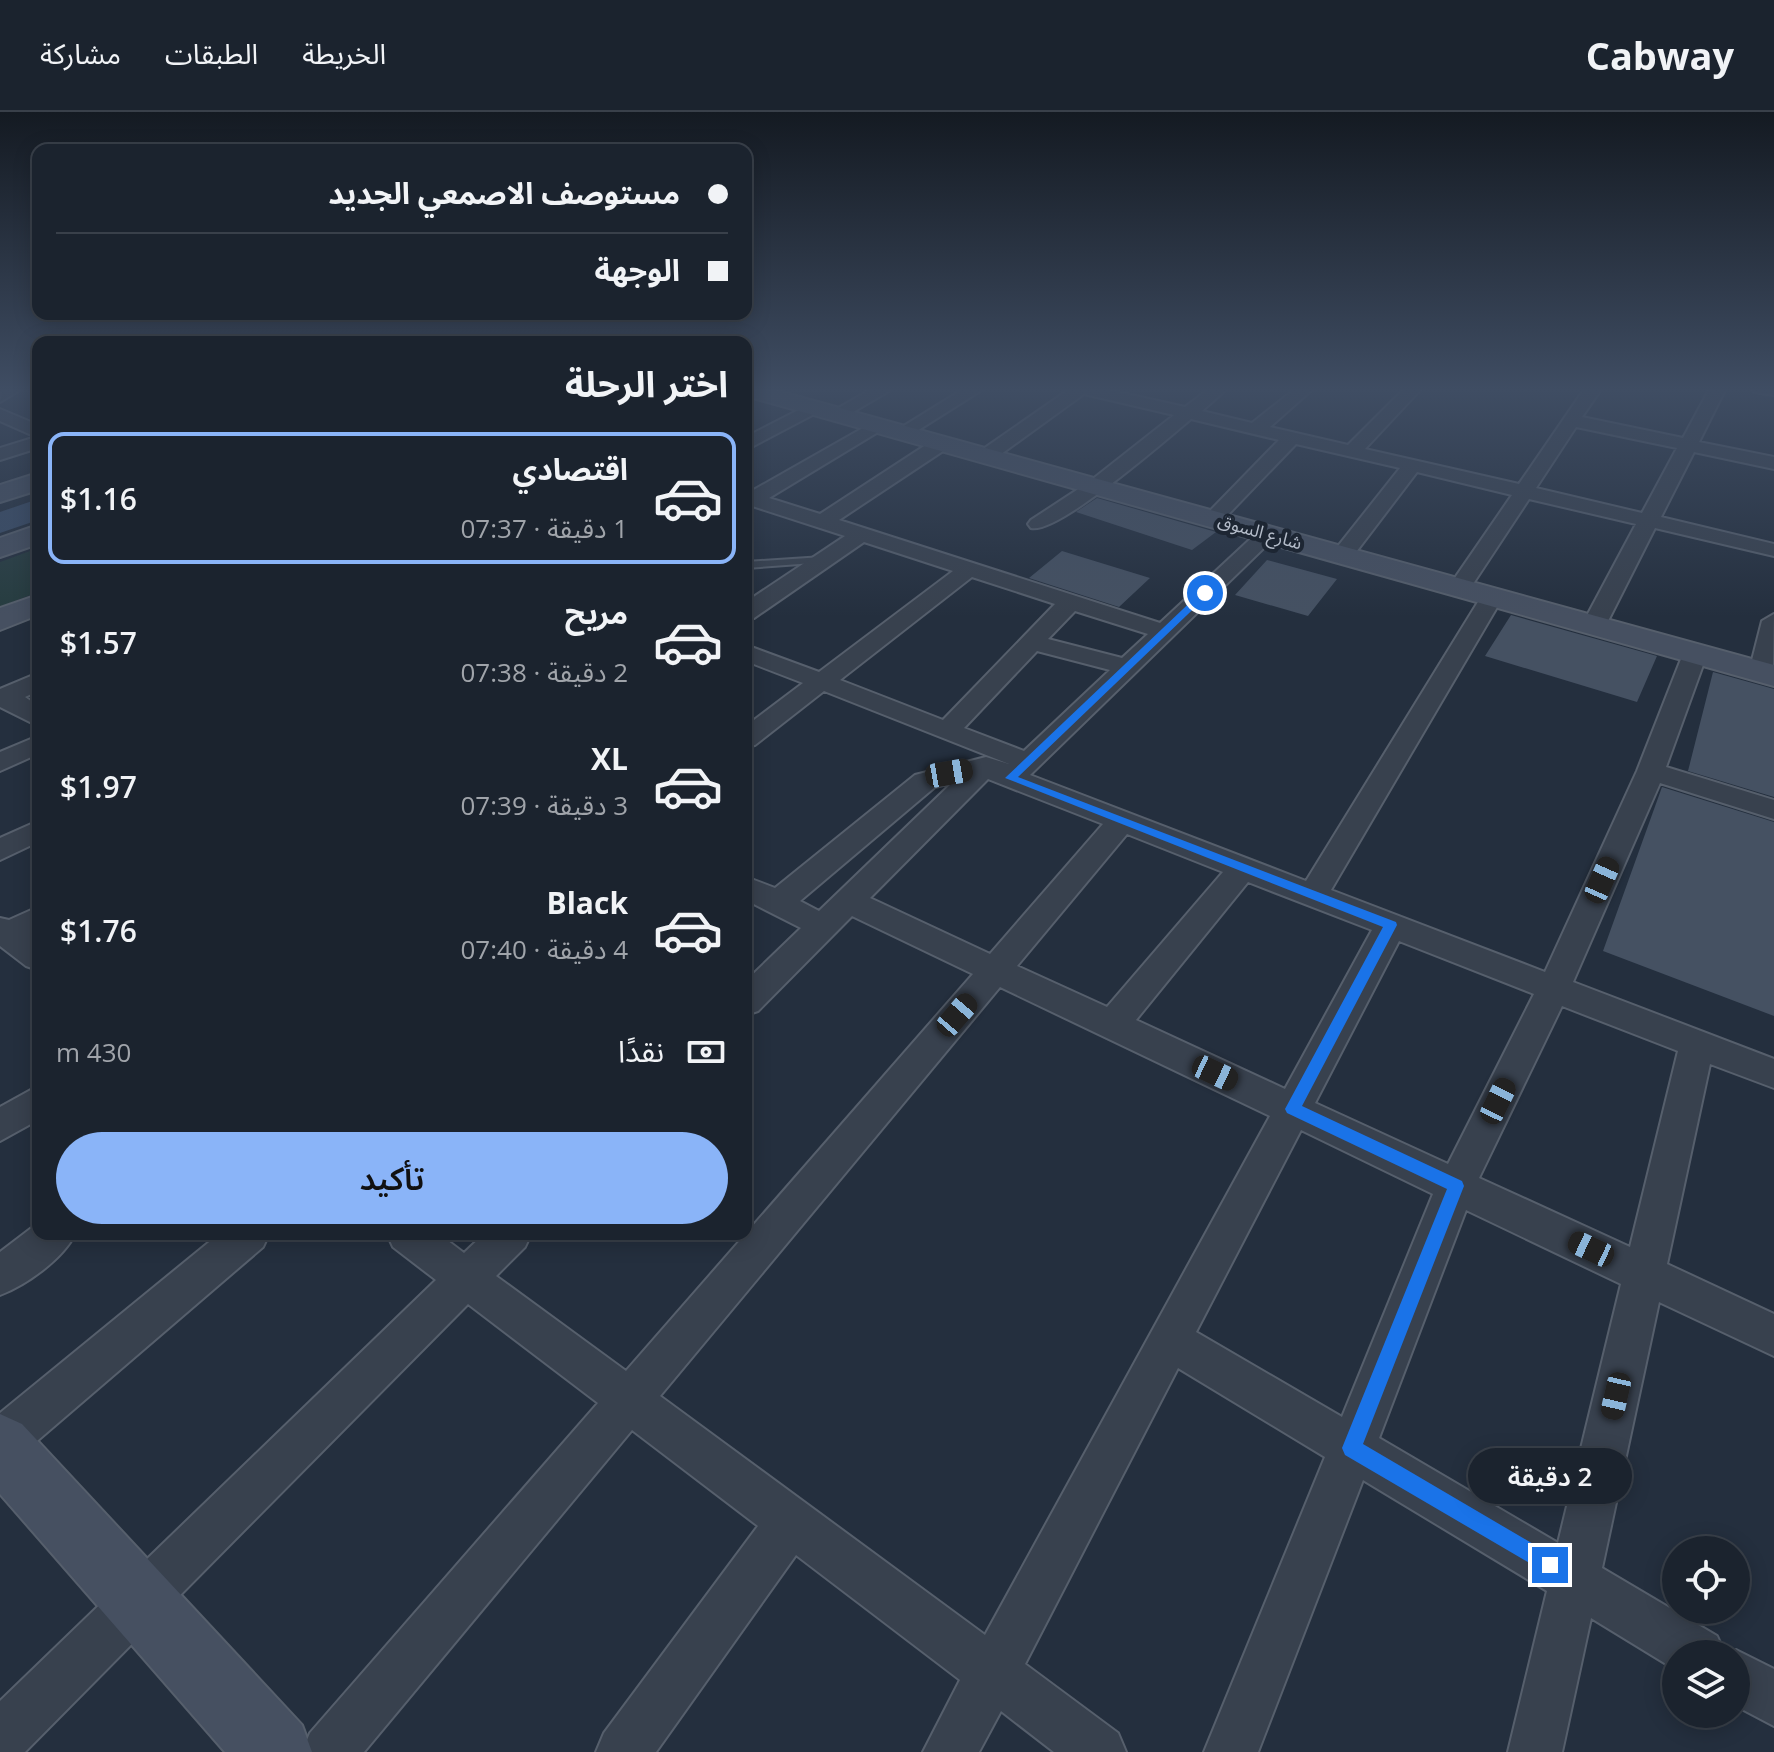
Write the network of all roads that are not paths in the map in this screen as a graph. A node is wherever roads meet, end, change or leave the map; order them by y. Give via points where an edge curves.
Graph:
1 (817, 465) edge
2 (909, 465) edge
3 (1017, 465) edge
4 (1123, 465) edge
5 (1265, 465) edge
6 (1413, 465) joint
7 (1541, 465) edge
8 (1677, 465) edge
9 (32, 483) edge
10 (1096, 486) junction
11 (1523, 491) junction
12 (0, 494) edge
13 (752, 497) edge
14 (752, 499) edge
15 (1213, 519) junction
16 (1648, 521) junction
17 (822, 522) junction
18 (1038, 524) dead end
19 (861, 534) junction
20 (1267, 534) junction
21 (32, 536) edge
22 (0, 548) edge
23 (1774, 550) edge
24 (1342, 555) junction
25 (823, 560) junction
26 (752, 565) edge
27 (969, 569) junction
28 (1459, 588) junction
29 (1492, 597) junction
30 (1070, 602) junction
31 (32, 607) edge
32 (752, 609) edge
33 (0, 620) edge
34 (1774, 621) edge
35 (1594, 625) junction
36 (1164, 632) junction
37 (1032, 642) junction
38 (752, 654) edge
39 (1695, 654) junction
40 (1127, 667) junction
41 (1767, 674) edge
42 (822, 682) junction
43 (32, 684) edge
44 (3, 697) edge
45 (32, 714) edge
46 (947, 731) junction
47 (752, 734) edge
48 (32, 747) edge
49 (0, 763) edge
50 (1005, 764) junction
51 (1651, 771) junction
52 (1774, 810) edge
53 (1122, 821) junction
54 (32, 833) edge
55 (0, 850) edge
56 (1243, 868) junction
57 (1313, 895) junction
58 (757, 897) edge
59 (836, 913) junction
60 (1391, 925) junction
61 (995, 970) junction
62 (1554, 988) junction
63 (752, 996) edge
64 (1113, 1024) junction
65 (1697, 1044) junction
66 (1774, 1074) edge
67 (32, 1105) edge
68 (1293, 1109) junction
69 (0, 1126) edge
70 (1456, 1186) junction
71 (47, 1240) edge
72 (242, 1240) edge
73 (415, 1240) edge
74 (505, 1240) edge
75 (1644, 1274) junction
76 (0, 1276) edge
77 (466, 1278) junction
78 (1774, 1335) edge
79 (1170, 1340) junction
80 (629, 1400) junction
81 (0, 1445) edge
82 (1352, 1448) junction
83 (791, 1521) junction
84 (1575, 1580) junction
85 (139, 1601) junction
86 (1676, 1640) edge
87 (993, 1672) junction
88 (1750, 1684) edge
89 (1774, 1699) edge
90 (0, 1739) edge
91 (287, 1751) edge
92 (623, 1752) edge
93 (950, 1752) edge
94 (1099, 1752) edge
95 (1231, 1752) edge
96 (1535, 1752) edge

1 - 13 street
2 - 17 street
3 - 10 street, شارع السوق
4 - 10 street
5 - 15 street
6 - 11 street
6 - 24 street
7 - 11 street
8 - 16 street
9 - 12 street
10 - 15 street, شارع السوق
10 - 18 street
11 - 16 street
11 - 28 street
14 - 17 street
15 - 20 street, شارع السوق
16 - 23 street
16 - 35 street
17 - 19 street
19 - 25 street
19 - 27 street
20 - 24 street, شارع السوق
20 - 36 street
21 - 22 street
24 - 28 street, شارع السوق
25 - 26 lane
25 - 32 street
27 - 30 street
27 - 42 street
28 - 29 street, شارع السوق
29 - 35 street, شارع السوق
29 - 57 street
30 - 36 street
30 - 37 street
31 - 33 street
34 - 41 street
35 - 39 street, شارع السوق
36 - 40 street
37 - 40 street
37 - 46 street
38 - 42 street
39 - 41 street, شارع السوق
39 - 51 street
40 - 50 street
42 - 46 street
42 - 47 street
43 - 44 street
44 - 45 street
46 - 50 street
48 - 49 street
50 - 53 street
50 - 58 street via 925,781
50 - 59 street
51 - 52 street
51 - 62 street
53 - 56 street
53 - 61 street
54 - 55 street
56 - 57 street
56 - 64 street
57 - 60 street
58 - 59 street
59 - 61 street
59 - 63 street
60 - 62 street
60 - 68 street
61 - 64 street
61 - 80 street
62 - 65 street
62 - 70 street
64 - 68 street
65 - 66 street
65 - 75 street
67 - 69 street
68 - 70 street
68 - 79 street
70 - 75 street
70 - 82 street
71 - 76 street
72 - 81 street
73 - 77 street
74 - 77 street
75 - 78 street
75 - 84 street
77 - 80 street
77 - 85 street
79 - 82 street
79 - 87 street
80 - 83 street
80 - 91 street
81 - 85 street
82 - 84 street
82 - 95 street
83 - 87 street
83 - 92 street
84 - 86 street
84 - 96 street
85 - 90 street
85 - 91 street
87 - 93 street
87 - 94 street
88 - 89 street

